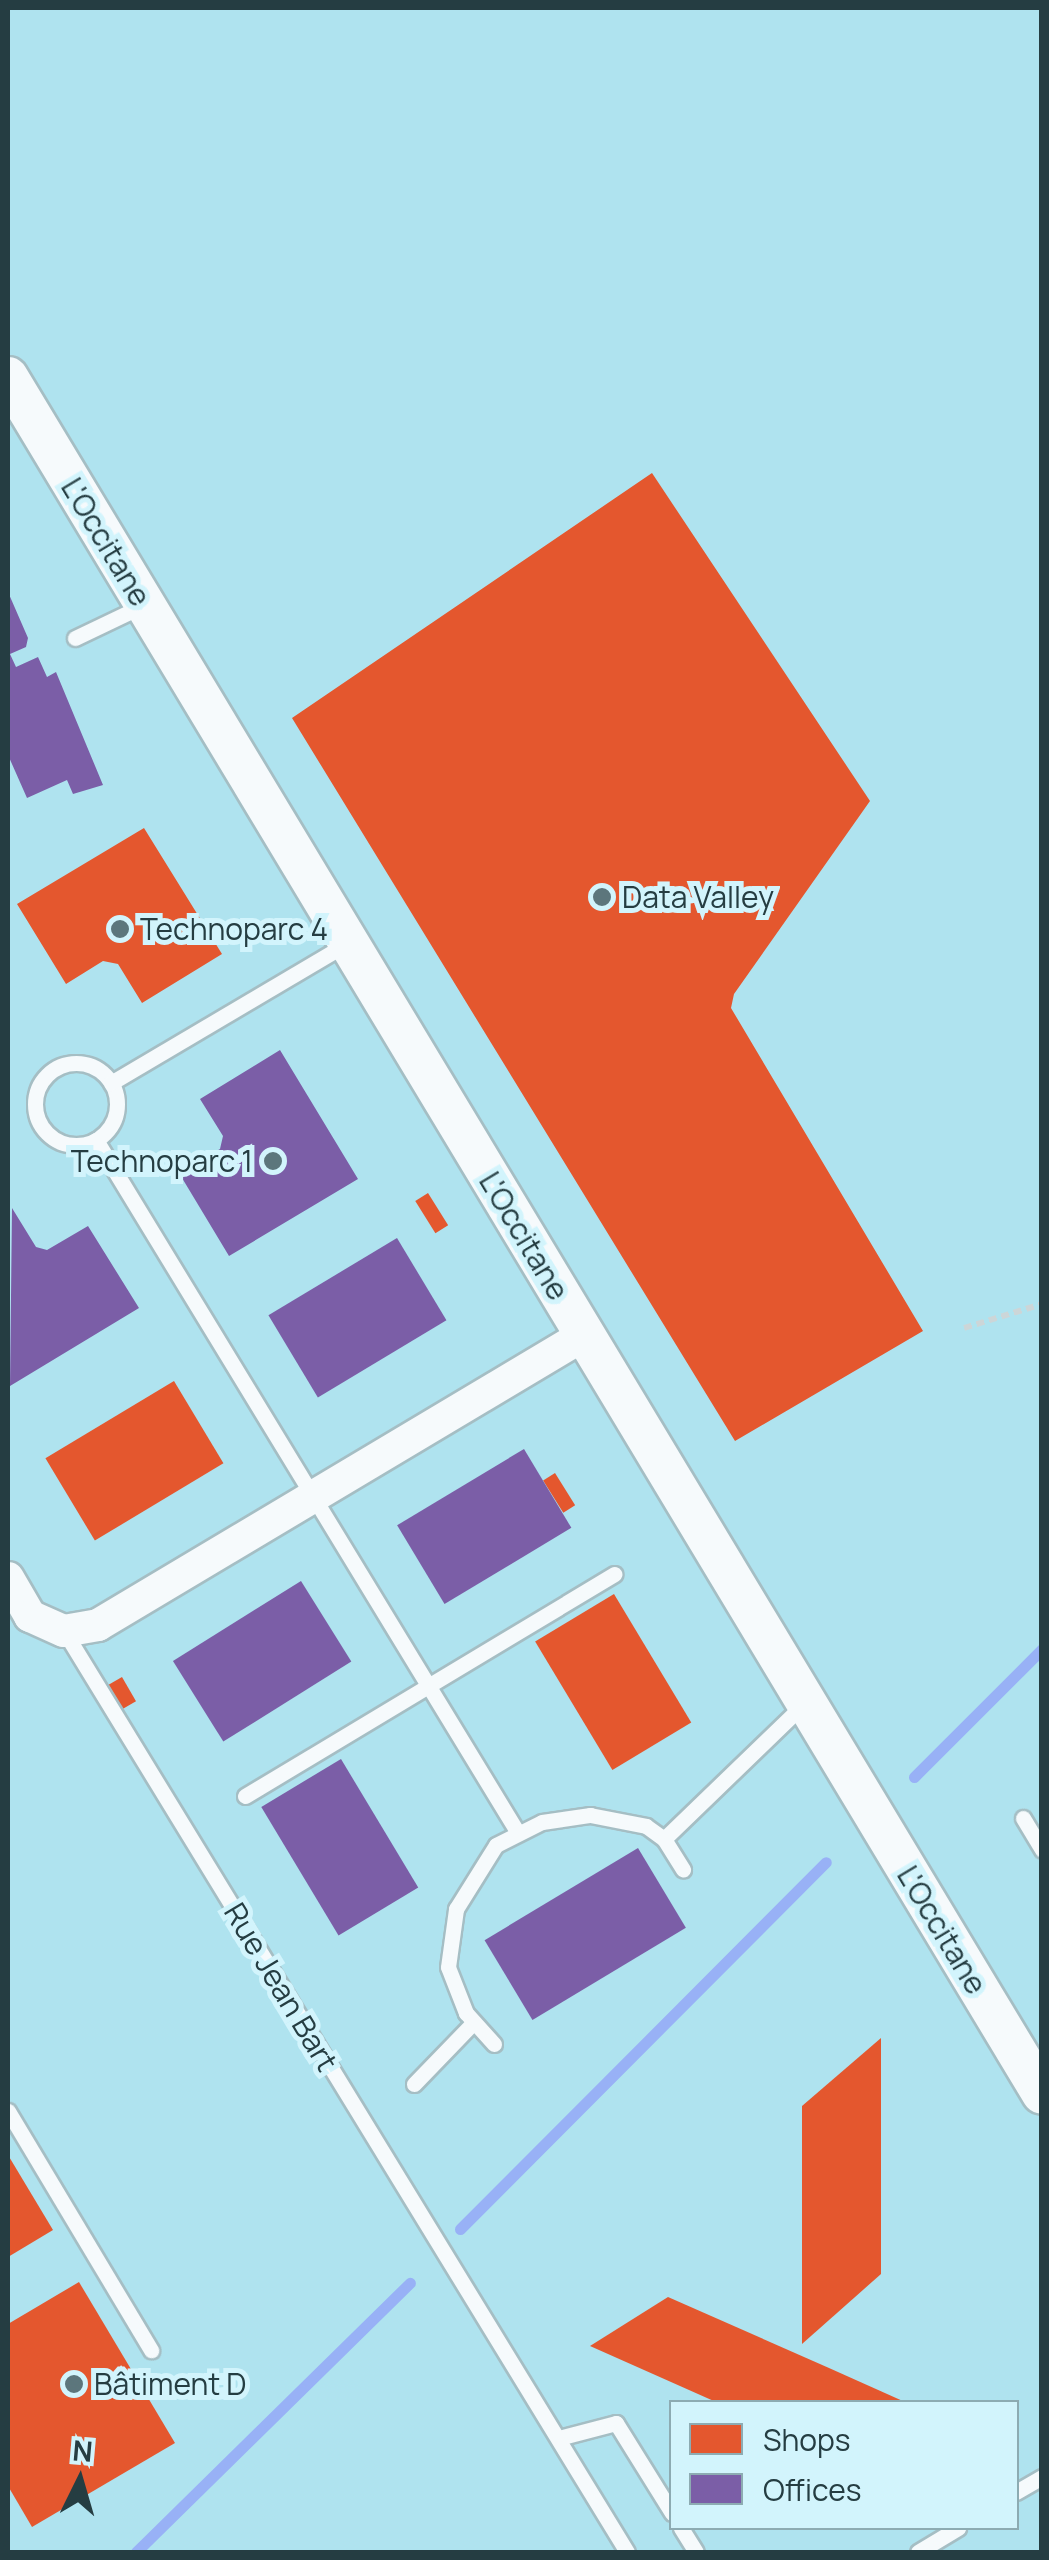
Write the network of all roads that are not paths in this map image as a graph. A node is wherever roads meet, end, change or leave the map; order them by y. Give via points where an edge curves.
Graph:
1 (8, 377) edge
2 (144, 604) junction
3 (75, 638) dead end
4 (348, 944) junction
5 (111, 1083) junction
6 (96, 1140) junction
7 (584, 1335) junction
8 (309, 1498) junction
9 (614, 1574) dead end
10 (8, 1578) edge
11 (64, 1632) junction
12 (428, 1690) junction
13 (804, 1704) junction
14 (245, 1796) dead end
15 (1023, 1818) dead end
16 (518, 1834) junction
17 (664, 1839) junction
18 (1042, 1850) edge
19 (683, 1870) dead end
20 (473, 2023) junction
21 (494, 2044) dead end
22 (414, 2084) dead end
23 (1042, 2094) edge
24 (8, 2112) edge
25 (151, 2350) dead end
26 (559, 2438) junction
27 (1042, 2477) edge
28 (1019, 2490) edge
29 (669, 2508) edge
30 (682, 2530) edge
31 (955, 2530) edge
32 (626, 2552) edge
33 (696, 2552) edge
34 (918, 2552) edge

1 - 2 street, L'Occitane
2 - 3 lane
2 - 4 street, L'Occitane
4 - 5 lane
4 - 7 street, L'Occitane
5 - 6 lane via 117,1108
5 - 6 lane via 91,1066 65,1065 37,1092 46,1131 69,1144
6 - 8 lane
7 - 8 street
7 - 13 street, L'Occitane
8 - 11 street via 98,1624
8 - 12 lane
9 - 12 lane
10 - 11 street, Rue Jean Bart via 30,1616
11 - 26 lane, Rue Jean Bart
12 - 14 lane
12 - 16 lane
13 - 17 lane
13 - 23 street, L'Occitane
15 - 18 lane
16 - 17 lane via 590,1815 646,1826
16 - 20 lane via 483,1861 448,1936 454,1991
17 - 19 lane
20 - 21 lane
20 - 22 lane
24 - 25 lane
26 - 29 lane via 616,2424
26 - 32 lane, Rue Jean Bart
27 - 28 lane
30 - 33 lane
31 - 34 lane

